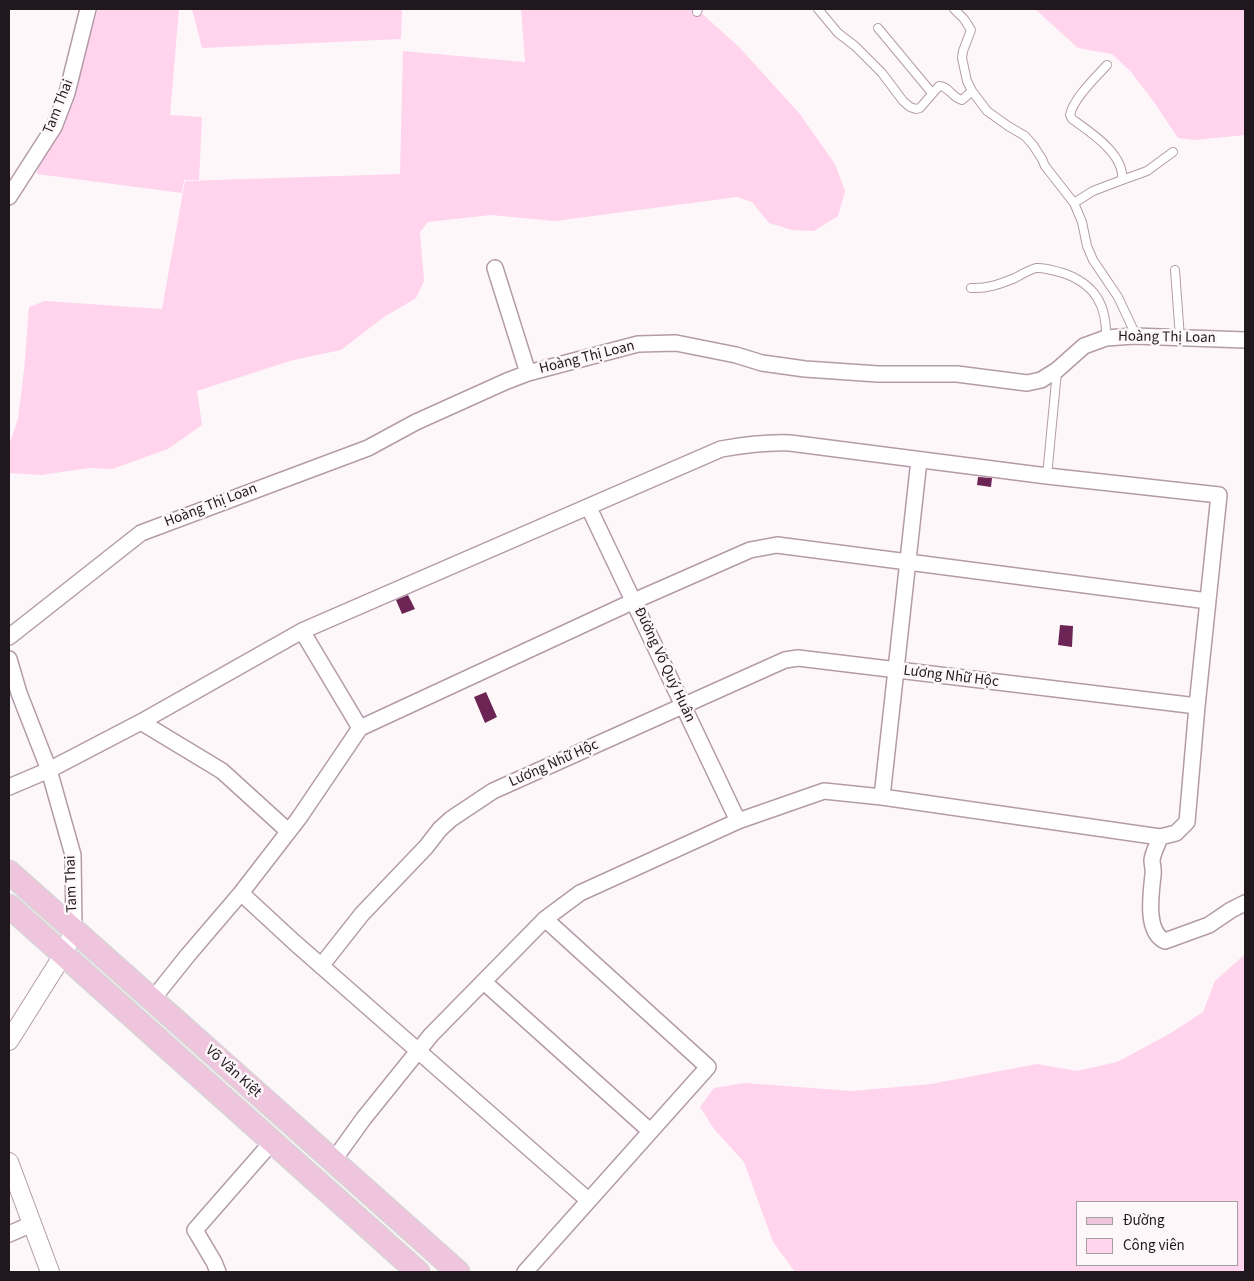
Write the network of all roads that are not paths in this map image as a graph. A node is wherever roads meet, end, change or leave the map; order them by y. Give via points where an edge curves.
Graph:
1 (88, 9) edge
2 (818, 9) edge
3 (954, 9) edge
4 (878, 28) dead end
5 (1107, 65) dead end
6 (972, 91) junction
7 (932, 93) junction
8 (1173, 152) dead end
9 (1122, 180) junction
10 (9, 197) edge
11 (1074, 203) junction
12 (495, 268) dead end
13 (1175, 270) dead end
14 (970, 288) dead end
15 (1137, 336) junction
16 (1110, 337) junction
17 (1180, 338) junction
18 (1245, 340) edge
19 (1057, 370) junction
20 (528, 373) junction
21 (919, 460) junction
22 (1047, 476) junction
23 (589, 508) junction
24 (908, 562) junction
25 (634, 601) junction
26 (1208, 602) junction
27 (302, 631) junction
28 (9, 636) edge
29 (9, 658) edge
30 (896, 670) junction
31 (684, 706) junction
32 (1197, 706) junction
33 (142, 722) junction
34 (360, 728) junction
35 (49, 770) junction
36 (9, 787) edge
37 (882, 797) junction
38 (738, 821) junction
39 (288, 831) junction
40 (1160, 837) junction
41 (9, 872) edge
42 (241, 893) junction
43 (1245, 903) edge
44 (9, 906) edge
45 (545, 919) junction
46 (74, 930) junction
47 (63, 955) junction
48 (321, 966) junction
49 (484, 982) junction
50 (152, 1000) junction
51 (9, 1041) edge
52 (419, 1051) junction
53 (650, 1131) junction
54 (272, 1142) junction
55 (333, 1161) junction
56 (9, 1162) edge
57 (588, 1200) junction
58 (32, 1224) junction
59 (9, 1234) edge
60 (50, 1272) edge
61 (218, 1272) edge
62 (418, 1272) edge
63 (458, 1272) edge
64 (525, 1272) edge

1 - 10 street, Tam Thai via 67,93 54,127
2 - 7 lane via 838,33 882,73 910,107 920,108
3 - 6 lane via 971,30 962,58
4 - 7 lane
5 - 9 lane via 1081,95 1070,115 1108,148 1121,169
6 - 7 lane via 962,100 942,86
6 - 11 lane via 988,111 1038,150 1045,166
8 - 9 lane via 1147,171
9 - 11 lane via 1093,191
11 - 15 lane via 1093,260 1118,298
12 - 20 street
13 - 17 lane
14 - 16 lane via 993,286 1037,268 1066,274 1079,280 1096,295
15 - 16 street, Hoàng Thị Loan
15 - 17 street, Hoàng Thị Loan
16 - 19 street, Hoàng Thị Loan via 1084,346
17 - 18 street, Hoàng Thị Loan
19 - 20 street, Hoàng Thị Loan via 1027,384 957,374 868,374 805,369 676,343 638,344
19 - 22 lane
20 - 28 street, Hoàng Thị Loan via 416,422 368,448 141,532
21 - 22 street
21 - 23 street via 790,443 746,444 721,449
21 - 24 street
22 - 26 street via 1219,495
23 - 25 street, Đường Võ Quý Huân
23 - 27 street
24 - 25 street via 777,545 750,550
24 - 26 street
24 - 30 street
25 - 31 street, Đường Võ Quý Huân
25 - 34 street
26 - 32 street
27 - 33 street
27 - 34 street
29 - 35 street, Tam Thai
30 - 31 street, Lương Nhữ Hộc via 798,658 785,660
30 - 32 street, Lương Nhữ Hộc
30 - 37 street
31 - 38 street, Đường Võ Quý Huân
31 - 48 street, Lương Nhữ Hộc via 493,791 451,819 362,914
32 - 40 street via 1187,822 1176,833
33 - 35 street
33 - 39 street via 222,771
34 - 39 street
35 - 36 street
35 - 46 street, Tam Thai via 73,856
37 - 38 street via 824,791
37 - 40 street
38 - 45 street via 580,893
39 - 42 street
40 - 43 street via 1152,860 1150,904 1152,925 1160,939 1165,942 1209,925
41 - 46 main road, Võ Văn Kiệt
42 - 48 street
42 - 50 street
44 - 47 main road, Võ Văn Kiệt
45 - 49 street
45 - 53 street via 708,1067
46 - 47 street, Tam Thai
46 - 50 main road, Võ Văn Kiệt
47 - 51 street, Tam Thai
47 - 54 main road, Võ Văn Kiệt
48 - 52 street
49 - 52 street
49 - 53 street
50 - 55 main road, Võ Văn Kiệt
52 - 55 street
52 - 57 street
53 - 57 street
54 - 61 street via 195,1230
54 - 62 main road, Võ Văn Kiệt
55 - 63 main road, Võ Văn Kiệt
56 - 58 street
57 - 64 street
58 - 59 street
58 - 60 street

